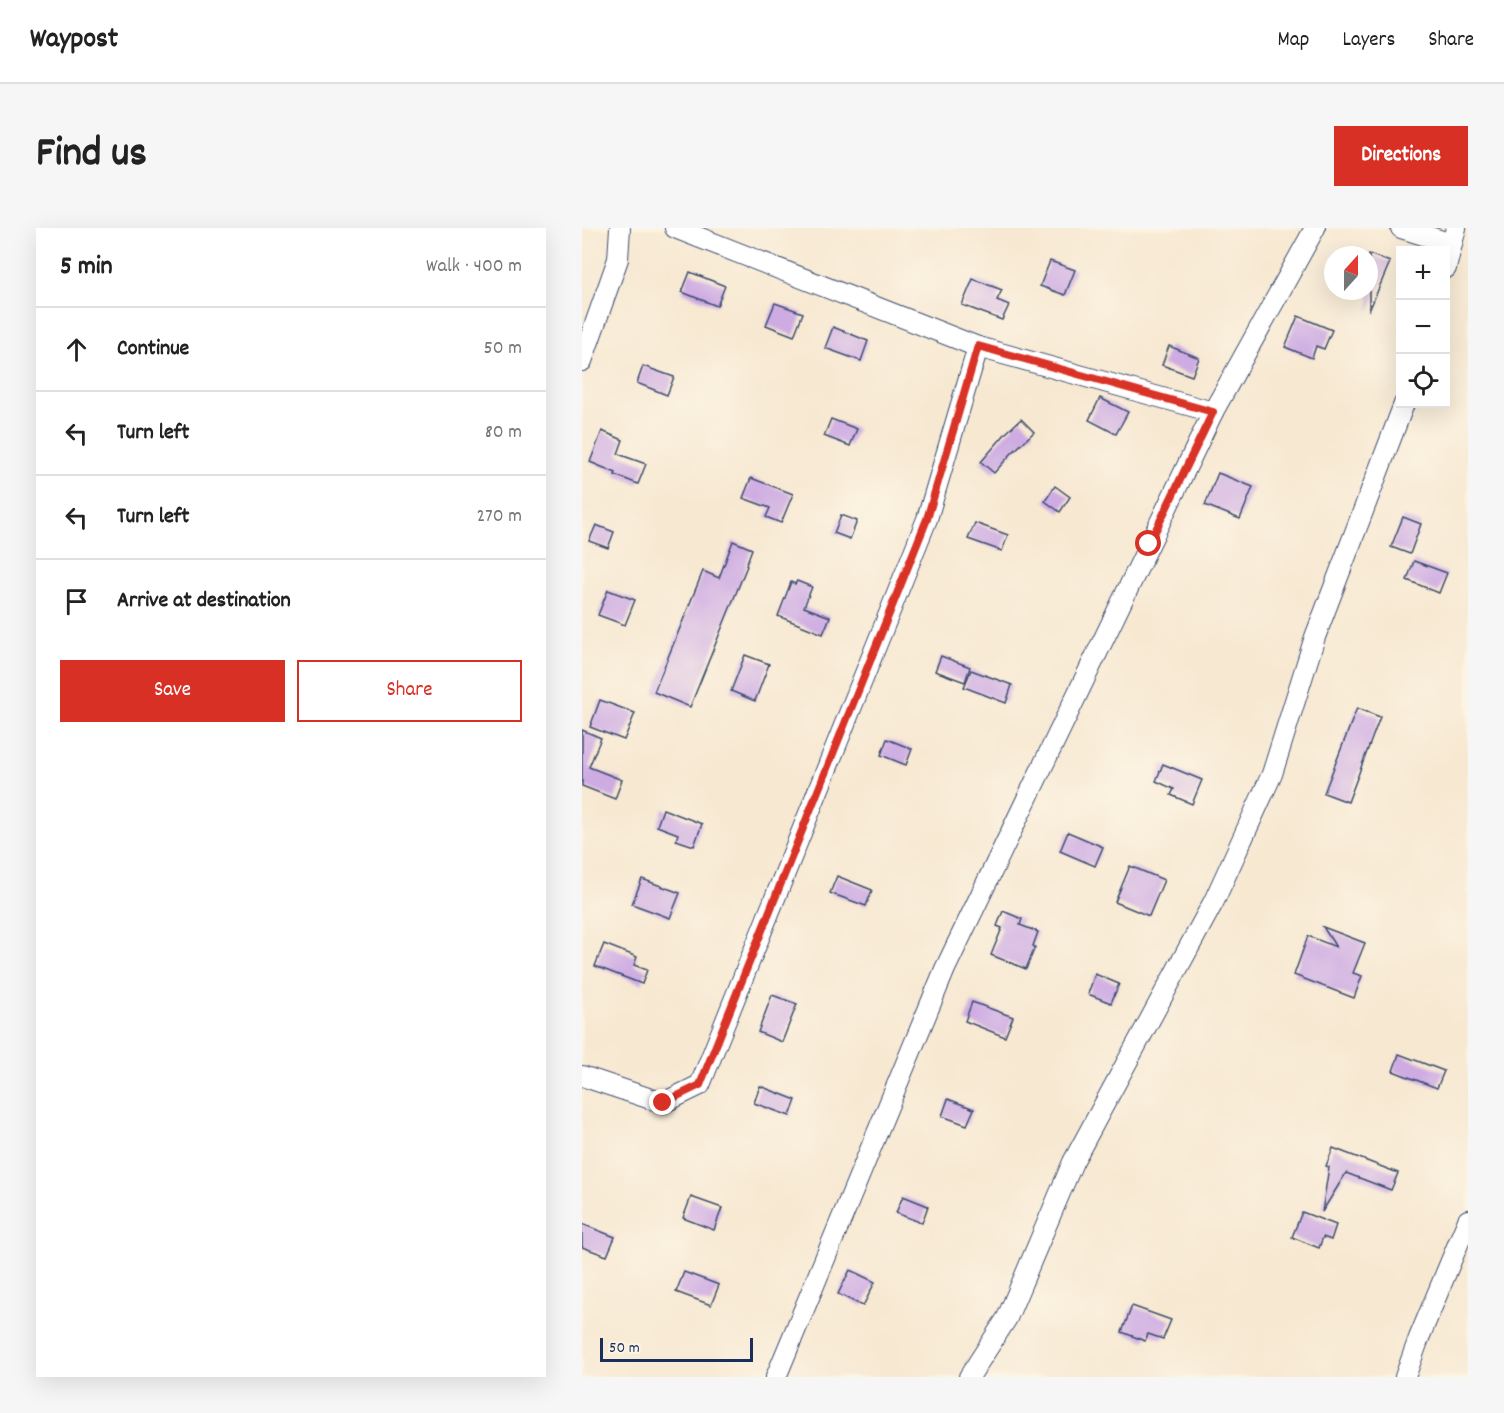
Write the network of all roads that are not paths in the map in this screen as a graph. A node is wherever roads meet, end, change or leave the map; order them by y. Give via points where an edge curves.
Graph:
1 (620, 228) edge
2 (675, 228) edge
3 (1315, 228) edge
4 (1401, 228) edge
5 (1454, 236) edge
6 (1450, 252) edge
7 (978, 346) junction
8 (582, 361) edge
9 (1402, 408) edge
10 (1213, 412) junction
11 (582, 1076) edge
12 (1468, 1220) edge
13 (776, 1377) edge
14 (969, 1377) edge
15 (1405, 1377) edge

1 - 8 street via 618,259
2 - 7 street
3 - 10 street
4 - 5 street
5 - 6 street
7 - 10 street
7 - 11 street via 927,519 700,1085 663,1103
9 - 14 street via 1315,637 1272,774 1214,901 1073,1162 1007,1318
10 - 13 street via 945,969
12 - 15 street

